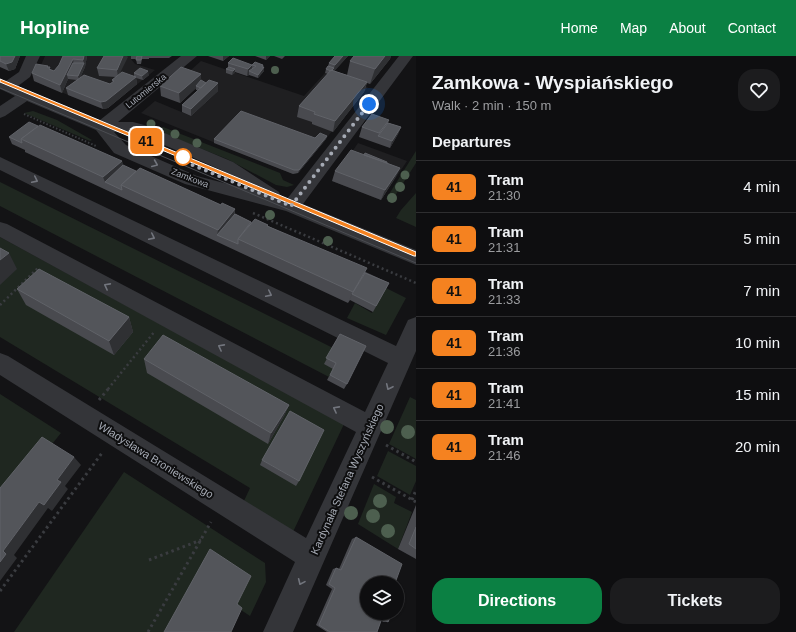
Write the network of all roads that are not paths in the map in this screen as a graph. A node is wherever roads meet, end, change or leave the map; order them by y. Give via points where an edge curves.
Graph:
1 (33, 56) edge
2 (190, 56) edge
3 (406, 56) edge
4 (4, 86) edge
5 (25, 95) junction
6 (0, 113) edge
7 (102, 127) junction
8 (0, 163) edge
9 (291, 206) junction
10 (0, 229) edge
11 (416, 258) edge
12 (416, 326) edge
13 (401, 359) junction
14 (0, 363) edge
15 (378, 436) junction
16 (312, 557) junction
17 (278, 632) edge

1 - 4 street via 25,74
2 - 7 street, Lutomierska
3 - 9 street
4 - 5 street, Zamkowa
5 - 6 street
5 - 7 street, Zamkowa
7 - 9 street, Zamkowa via 142,129 212,158
7 - 9 street, Zamkowa via 113,144 120,149 191,180
8 -> 13 street
9 - 11 street, Zamkowa
15 -> 10 street
12 - 13 street, Kardynała Stefana Wyszyńskiego
13 -> 15 street, Kardynała Stefana Wyszyńskiego
14 - 16 street, Władysława Broniewskiego
15 - 16 street, Kardynała Stefana Wyszyńskiego
16 -> 17 street, Kardynała Stefana Wyszyńskiego

